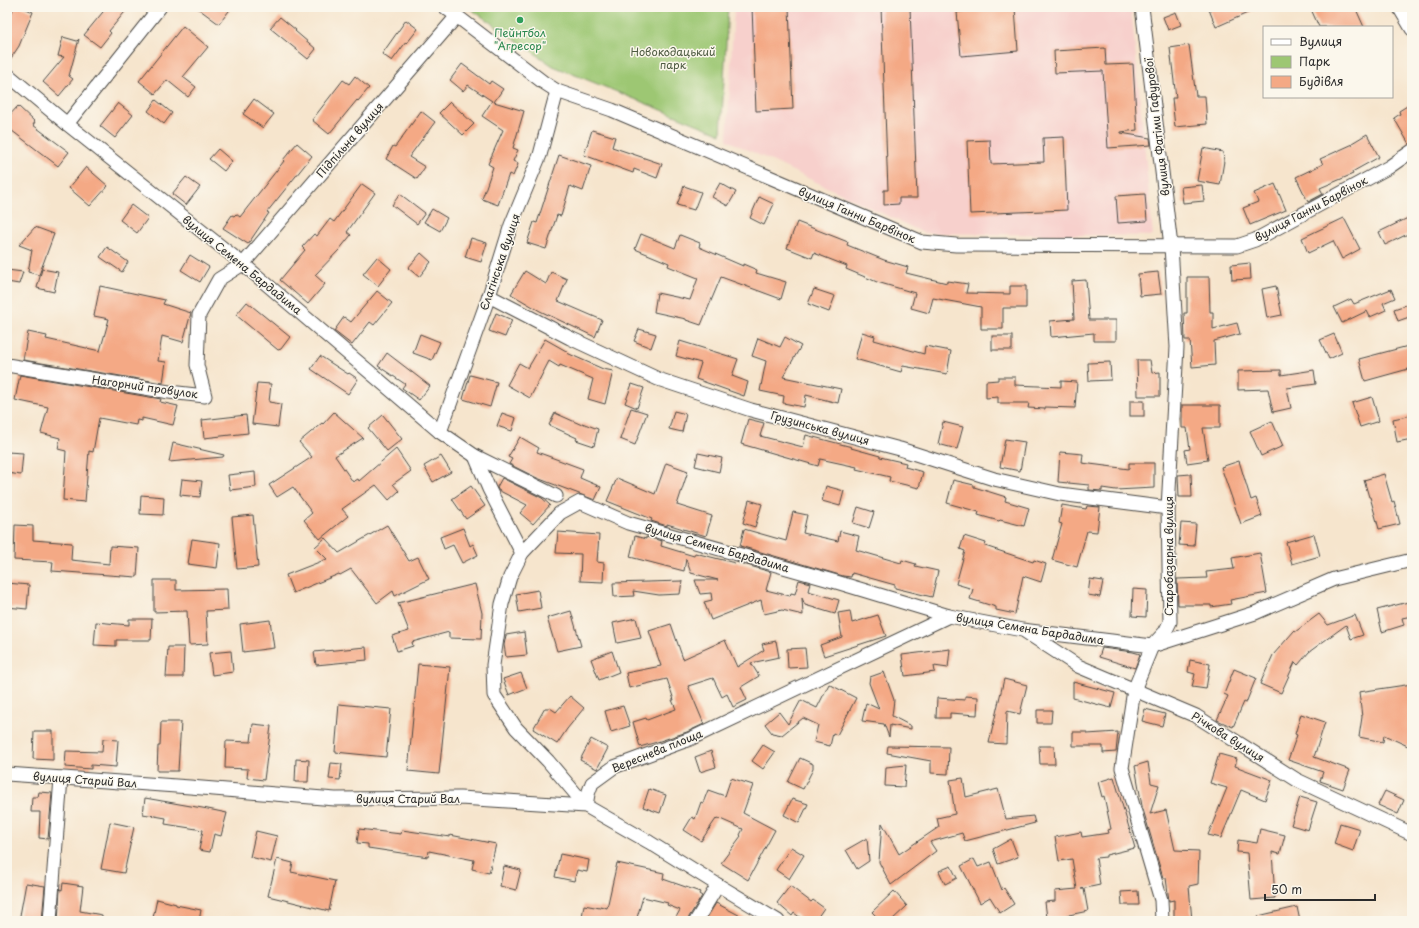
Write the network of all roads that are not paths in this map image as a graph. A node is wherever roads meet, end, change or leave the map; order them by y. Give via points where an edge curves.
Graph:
1 (160, 7) edge
2 (445, 7) edge
3 (1142, 7) edge
4 (1399, 7) edge
5 (457, 16) junction
6 (1412, 29) edge
7 (7, 74) edge
8 (557, 91) junction
9 (67, 124) junction
10 (1412, 151) edge
11 (1171, 246) junction
12 (243, 264) junction
13 (489, 296) junction
14 (7, 365) edge
15 (440, 432) junction
16 (476, 456) junction
17 (556, 496) dead end
18 (1168, 508) junction
19 (522, 553) junction
20 (1412, 560) edge
21 (949, 616) junction
22 (1022, 630) junction
23 (1152, 646) junction
24 (1134, 690) junction
25 (7, 774) edge
26 (61, 778) junction
27 (586, 806) junction
28 (1412, 834) edge
29 (718, 885) junction
30 (50, 921) edge
31 (696, 921) edge
32 (778, 921) edge
33 (1162, 921) edge

1 - 9 street
2 - 5 street, вулиця Ганни Барвінок
3 - 11 street, вулиця Фатіми Гафурової
4 - 6 street
5 - 8 street, вулиця Ганни Барвінок
5 - 12 street, Підпільна вулиця
7 - 9 street, вулиця Семена Бардадима
8 - 11 street, вулиця Ганни Барвінок via 612,110 922,242 956,245
8 - 13 street, Єлагінська вулиця via 540,155 511,225
9 - 12 street, вулиця Семена Бардадима
10 - 11 street, вулиця Ганни Барвінок via 1389,167 1256,240 1237,246
11 - 18 street, Старобазарна вулиця via 1178,347
12 - 14 street, Нагорний провулок via 219,279 198,315 197,365 205,396
12 - 15 street, вулиця Семена Бардадима
13 - 15 street, Єлагінська вулиця
13 - 18 street, Грузинська вулиця via 658,379 751,410 900,449 994,479 1060,494
15 - 16 street, вулиця Семена Бардадима
16 - 17 street, вулиця Семена Бардадима
16 - 19 street via 489,489
18 - 23 street, Старобазарна вулиця via 1170,622
19 - 21 street, вулиця Семена Бардадима via 560,513 580,502 628,523
19 - 27 street via 510,577 502,604 493,665 494,695 516,728
20 - 23 street, вулиця Семена Бардадима via 1334,580 1255,613
21 - 22 street, вулиця Семена Бардадима
21 - 27 street, Вереснева площа via 690,739 614,767 592,783
22 - 23 street, вулиця Семена Бардадима
22 - 24 street, Річкова вулиця via 1078,666
23 - 24 street, Старобазарна вулиця
24 - 28 street, Річкова вулиця via 1196,716 1297,780
24 - 33 street, Старобазарна вулиця via 1122,768 1161,900
25 - 26 street, вулиця Старий Вал
26 - 27 street, вулиця Старий Вал via 335,799 460,798
26 - 30 street
27 - 29 street, вулиця Старий Вал
29 - 31 street
29 - 32 street, вулиця Старий Вал

